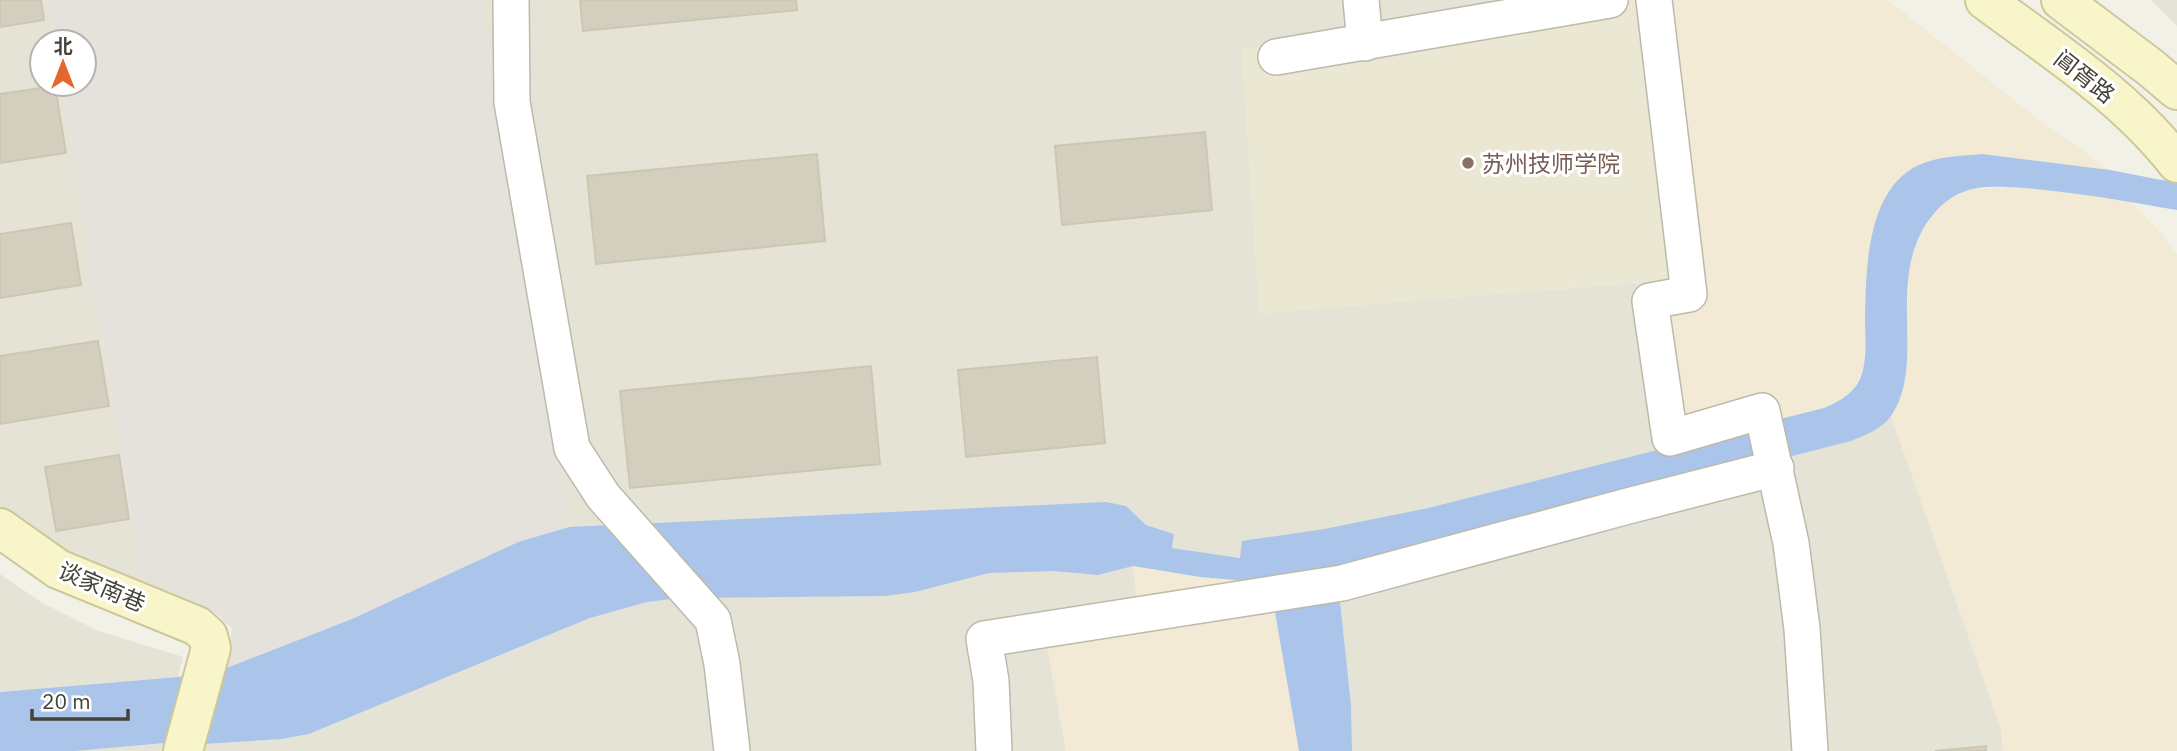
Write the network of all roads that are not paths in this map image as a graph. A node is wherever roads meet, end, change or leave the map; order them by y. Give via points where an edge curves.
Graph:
1 (511, 0) edge
2 (1361, 0) edge
3 (1610, 0) edge
4 (1654, 0) edge
5 (1985, 0) edge
6 (2061, 0) edge
7 (1365, 43) junction
8 (1276, 57) dead end
9 (2177, 90) edge
10 (2177, 163) edge
11 (1775, 466) junction
12 (0, 528) edge
13 (184, 749) edge
14 (732, 751) edge
15 (994, 751) edge
16 (1810, 751) edge

1 - 14 street via 512,102 572,448 603,496 713,620
2 - 7 street
3 - 7 street
4 - 11 street via 1689,294 1650,301 1670,438 1762,411
5 - 10 main road, 阊胥路 via 2118,101
6 - 9 main road
7 - 8 street
11 - 15 street via 1342,583 984,639
11 - 16 street via 1801,617
12 - 13 main road, 谈家南巷 via 58,569 197,626 210,642

